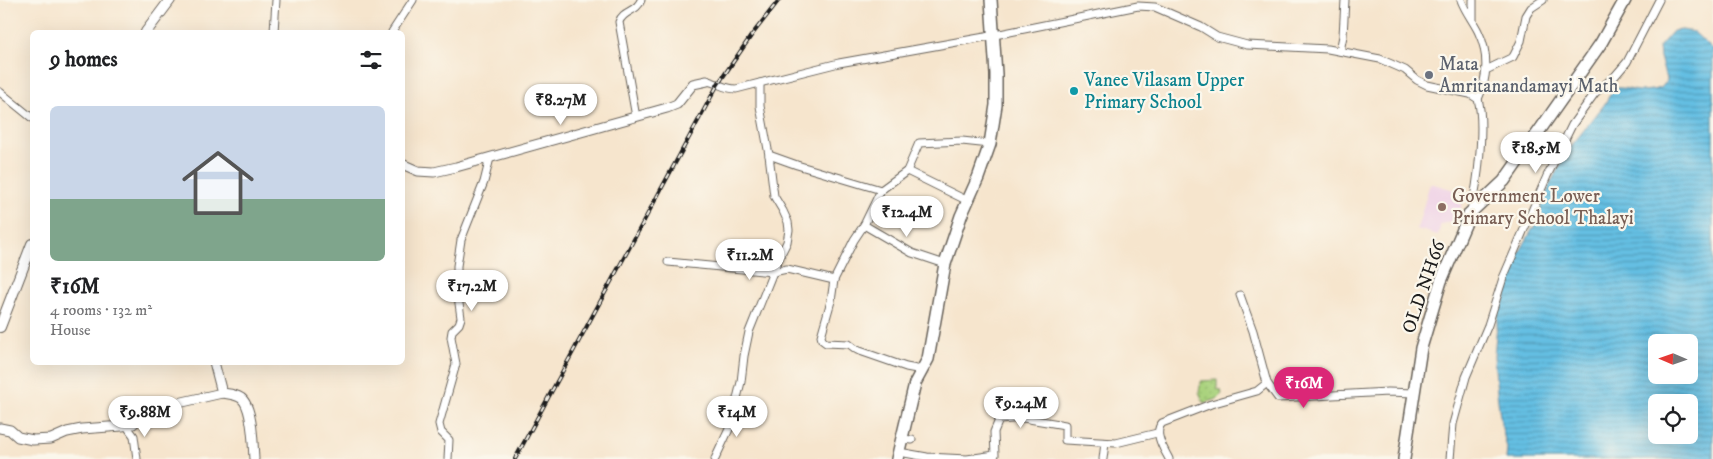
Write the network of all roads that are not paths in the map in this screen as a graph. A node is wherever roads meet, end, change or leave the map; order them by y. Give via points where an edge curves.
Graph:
1 (170, 0) edge
2 (276, 0) edge
3 (413, 0) edge
4 (641, 0) edge
5 (991, 0) edge
6 (1345, 0) edge
7 (1461, 0) edge
8 (1473, 0) edge
9 (1543, 0) edge
10 (1625, 0) edge
11 (1659, 0) edge
12 (1472, 21) junction
13 (148, 30) edge
14 (274, 30) edge
15 (393, 30) edge
16 (994, 34) junction
17 (1340, 50) junction
18 (1486, 70) junction
19 (708, 81) joint
20 (760, 83) junction
21 (0, 92) edge
22 (1478, 99) junction
23 (30, 116) edge
24 (636, 117) junction
25 (990, 144) junction
26 (769, 155) junction
27 (490, 158) junction
28 (405, 165) edge
29 (907, 171) junction
30 (881, 190) junction
31 (968, 201) junction
32 (1470, 213) junction
33 (864, 224) junction
34 (30, 249) edge
35 (668, 262) dead end
36 (945, 264) junction
37 (773, 272) junction
38 (834, 280) junction
39 (1240, 295) dead end
40 (0, 327) edge
41 (215, 365) edge
42 (922, 370) junction
43 (1267, 383) junction
44 (222, 392) junction
45 (1414, 393) junction
46 (126, 425) junction
47 (0, 428) edge
48 (1158, 433) junction
49 (1105, 443) junction
50 (898, 456) edge
51 (137, 459) edge
52 (254, 459) edge
53 (448, 459) edge
54 (715, 459) edge
55 (1103, 459) edge
56 (1169, 459) edge
57 (1404, 459) edge
58 (1450, 459) edge

1 - 13 main road
2 - 14 street
3 - 15 street
4 - 24 street via 639,6 625,13 619,22
5 - 16 main road
6 - 17 street
7 - 12 street
8 - 12 street
9 - 18 street via 1526,16 1521,41 1513,57
10 - 32 main road, OLD NH66 via 1601,43 1504,181
11 - 58 street via 1627,62 1595,93 1572,124 1547,176 1503,278 1488,326 1466,377 1453,424
12 - 18 street via 1483,43
16 - 17 street via 1138,6 1155,7 1218,37 1248,45
16 - 20 street via 839,63
16 - 25 main road via 996,105
17 - 22 street via 1380,59 1427,85 1470,94
18 - 22 street
19 - 20 street via 729,89
19 - 24 street via 693,84 672,106
20 - 26 street via 760,106
21 - 23 street
22 - 32 street via 1481,132
24 - 27 street
25 - 29 street via 962,141 919,143
25 - 31 main road
26 - 30 street
26 - 37 street via 774,196 786,216 789,230
27 - 28 street via 434,172 418,171
27 - 53 street via 461,240 457,300 461,318 452,332 456,364 439,424 441,432 449,440
29 - 30 street
29 - 31 street
30 - 33 street
31 - 36 main road
32 - 45 main road, OLD NH66 via 1441,281 1421,348
33 - 36 street via 912,253
33 - 38 street
34 - 40 main road
35 - 37 street
36 - 42 main road via 928,359
37 - 38 street via 787,270
37 - 54 street via 749,332 730,427
38 - 42 street via 822,340 849,344 857,350
39 - 43 street
41 - 44 street
42 - 50 main road via 910,404 907,439
43 - 45 street via 1278,398
43 - 48 street via 1257,390 1162,423
44 - 46 street via 152,409 133,424
44 - 52 street via 243,399 249,411
45 - 57 main road, OLD NH66
46 - 47 street via 82,429 51,439 33,440
46 - 51 street via 134,436
48 - 49 street
48 - 56 street
49 - 50 street via 1065,440 1065,425 1023,418 999,420 994,432 995,455 967,459
49 - 55 street

